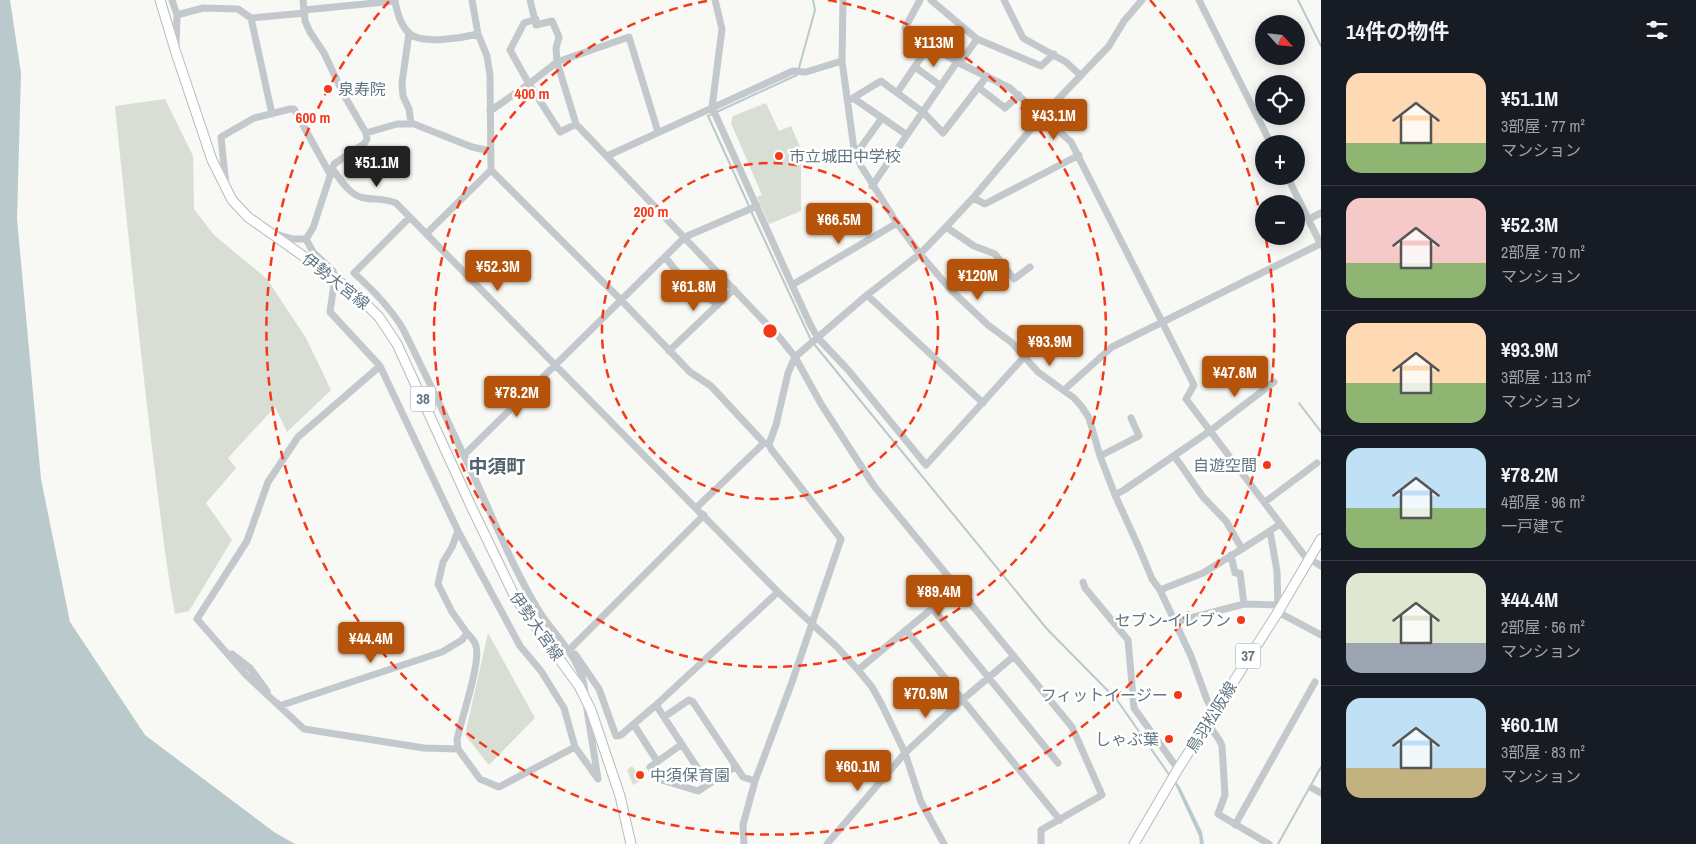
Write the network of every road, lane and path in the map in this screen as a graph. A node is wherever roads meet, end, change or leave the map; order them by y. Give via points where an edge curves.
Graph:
1 (160, 0) edge
2 (172, 0) edge
3 (303, 0) edge
4 (396, 0) edge
5 (472, 0) edge
6 (530, 0) edge
7 (715, 0) edge
8 (843, 0) edge
9 (920, 0) edge
10 (931, 0) edge
11 (1004, 0) edge
12 (1142, 0) edge
13 (1199, 0) edge
14 (304, 11) junction
15 (177, 16) junction
16 (251, 18) junction
17 (536, 19) junction
18 (408, 33) junction
19 (478, 34) junction
20 (977, 39) junction
21 (930, 44) junction
22 (176, 53) junction
23 (1054, 54) junction
24 (842, 61) junction
25 (558, 62) junction
26 (959, 63) junction
27 (914, 67) junction
28 (987, 76) junction
29 (1080, 76) junction
30 (529, 84) junction
31 (941, 86) junction
32 (978, 87) junction
33 (897, 93) junction
34 (1019, 96) junction
35 (851, 100) junction
36 (490, 111) junction
37 (713, 111) junction
38 (923, 112) junction
39 (272, 114) junction
40 (1042, 116) junction
41 (882, 118) junction
42 (411, 124) junction
43 (576, 124) junction
44 (658, 132) junction
45 (366, 133) junction
46 (907, 135) junction
47 (1266, 135) edge
48 (491, 151) junction
49 (856, 154) junction
50 (1079, 155) junction
51 (607, 156) junction
52 (491, 170) junction
53 (331, 171) junction
54 (1292, 185) edge
55 (872, 186) junction
56 (226, 191) junction
57 (972, 198) junction
58 (752, 208) junction
59 (1321, 213) edge
60 (410, 217) junction
61 (1309, 219) junction
62 (897, 223) junction
63 (946, 227) junction
64 (271, 233) junction
65 (426, 234) junction
66 (685, 238) junction
67 (306, 240) junction
68 (1321, 245) edge
69 (920, 254) junction
70 (665, 257) junction
71 (1030, 267) dead end
72 (335, 277) junction
73 (792, 286) junction
74 (734, 289) junction
75 (867, 295) junction
76 (621, 300) junction
77 (718, 305) junction
78 (1163, 323) junction
79 (816, 339) junction
80 (669, 350) junction
81 (1024, 357) junction
82 (795, 358) junction
83 (555, 365) junction
84 (380, 366) junction
85 (1274, 382) dead end
86 (1064, 390) junction
87 (983, 403) junction
88 (1131, 418) dead end
89 (1210, 431) junction
90 (767, 443) junction
91 (464, 455) junction
92 (1100, 456) junction
93 (1175, 457) junction
94 (1317, 463) dead end
95 (1115, 495) junction
96 (1264, 502) junction
97 (696, 508) junction
98 (704, 516) junction
99 (1280, 524) junction
100 (458, 531) junction
101 (1270, 531) junction
102 (1321, 539) edge
103 (1242, 549) junction
104 (1231, 555) junction
105 (1309, 558) junction
106 (1321, 566) edge
107 (1083, 582) dead end
108 (958, 587) junction
109 (1160, 590) junction
110 (778, 592) junction
111 (1244, 604) junction
112 (932, 608) junction
113 (1278, 608) junction
114 (1175, 622) junction
115 (812, 623) junction
116 (906, 630) junction
117 (467, 633) junction
118 (1321, 634) edge
119 (570, 649) junction
120 (1014, 656) junction
121 (858, 670) junction
122 (988, 678) junction
123 (1315, 682) dead end
124 (585, 697) junction
125 (962, 700) junction
126 (656, 705) junction
127 (279, 706) junction
128 (1214, 712) junction
129 (664, 717) junction
130 (1208, 721) junction
131 (634, 725) junction
132 (682, 744) junction
133 (575, 747) junction
134 (458, 749) junction
135 (905, 753) junction
136 (657, 761) junction
137 (1058, 763) dead end
138 (736, 766) junction
139 (1177, 771) junction
140 (755, 782) junction
141 (708, 784) junction
142 (1312, 788) dead end
143 (1321, 793) edge
144 (1060, 820) junction
145 (1235, 825) junction
146 (632, 844) edge
147 (744, 844) edge
148 (827, 844) edge
149 (944, 844) edge
150 (1041, 844) edge
151 (1134, 844) edge
152 (1269, 844) edge

1 - 22 main road, 伊勢大宮線 / 38
2 - 15 street
3 - 14 street
4 - 14 street
4 - 18 street via 399,17
5 - 19 street
6 - 17 street
7 - 37 street via 722,28
8 - 24 street
9 - 21 street via 905,28
10 - 20 street
11 - 23 street via 1023,38
12 - 29 street via 1124,20 1109,46
13 - 47 street
14 - 16 street
14 - 45 street via 310,32
15 - 16 street via 203,8 238,9
15 - 22 street
16 - 39 street
17 - 25 street via 536,25 552,21 559,37 556,48
17 - 30 street via 524,23 510,50
18 - 19 street via 424,39
18 - 42 street via 402,83
19 - 36 street via 490,75
20 - 23 street via 1041,66
20 - 26 street
21 - 26 street
21 - 27 street
22 - 56 main road, 伊勢大宮線 / 38 via 212,160
23 - 29 street
24 - 35 street
24 - 37 street via 799,72
25 - 30 street
25 - 43 street
25 - 44 street via 629,37
26 - 28 street
26 - 31 street
27 - 31 street
27 - 33 street
28 - 32 street
28 - 34 street
29 - 40 street
30 - 36 street
30 - 43 street via 560,132
31 - 38 street
32 - 34 street via 1005,108
32 - 38 street via 943,133
33 - 35 street via 881,81
33 - 38 street
34 - 40 street
35 - 41 street
35 - 49 street
36 - 48 street
37 - 44 street
37 - 58 street
38 - 46 street
39 - 53 street via 294,109
39 - 56 street via 254,118 221,137
40 - 50 street via 1067,137
40 - 57 street
41 - 46 street
41 - 49 street
42 - 45 street via 397,124
42 - 48 street
43 - 51 street
44 - 51 street
45 - 53 street via 364,144 334,164
46 - 55 street
48 - 52 street
49 - 55 street
50 - 57 street via 985,204
50 - 78 street
51 - 66 street
52 - 65 street
52 - 76 street
53 - 60 street via 353,194 362,198 390,200
53 - 67 street
54 - 61 street
55 - 62 street
56 - 64 main road, 伊勢大宮線 / 38 via 248,217
57 - 63 street
58 - 66 street
58 - 73 street
59 - 61 street
60 - 65 street
60 - 91 street via 354,272 394,314
61 - 68 street
62 - 69 street
62 - 73 street
63 - 69 street
63 - 71 street via 974,246 995,254 1014,279
64 - 67 street
64 - 72 main road, 伊勢大宮線 / 38
65 - 83 street
66 - 70 street
66 - 74 street
67 - 72 street
68 - 78 street
69 - 75 street
69 - 81 street via 951,290
70 - 76 street
70 - 77 street via 682,278
72 - 84 street via 330,312
72 - 124 main road, 伊勢大宮線 / 38 via 367,303 396,344 514,595
73 - 79 street
74 - 77 street
74 - 82 street
75 - 79 street
75 - 87 street
76 - 80 street
76 - 83 street
77 - 80 street
78 - 86 street via 1112,347
78 - 89 street via 1194,385 1186,399
79 - 82 street
79 - 87 street via 849,371 926,465
80 - 90 street via 690,372 711,386
81 - 86 street via 1038,372
81 - 87 street
82 - 90 street via 788,373 776,425
82 - 108 street via 874,486
83 - 91 street
83 - 97 street
84 - 100 street
84 - 127 street via 298,437 268,482 247,541 197,619 219,645 250,668
85 - 89 street
86 - 92 street via 1082,406 1089,418
88 - 92 street via 1139,436
89 - 93 street
89 - 96 street
90 - 97 street
90 - 115 street via 842,539
91 - 119 street via 513,563 540,612
92 - 95 street
93 - 95 street
93 - 103 street via 1203,497 1226,521
94 - 96 street
95 - 109 street via 1152,579
96 - 99 street
97 - 98 street
98 - 110 street
98 - 119 street
99 - 101 street
99 - 105 street
100 - 117 street via 443,562 438,584
100 - 133 street via 520,646 542,671 564,708
101 - 103 street
101 - 113 street via 1277,571
102 - 105 main road, 鳥羽松阪線 / 37
103 - 104 street
104 - 109 street via 1203,573
104 - 111 street via 1235,573 1240,573
105 - 106 street
105 - 113 main road, 鳥羽松阪線 / 37
107 - 139 street via 1128,640 1134,708
108 - 112 street
108 - 120 street
109 - 114 street
110 - 115 street
110 - 126 street
111 - 113 street
111 - 114 street
112 - 116 street
112 - 122 street
113 - 118 street
113 - 128 main road, 鳥羽松阪線 / 37
114 - 128 street
115 - 121 street
115 - 140 street
116 - 121 street
116 - 125 street
117 - 127 street via 462,640 442,652
117 - 134 street via 477,649 474,674 458,733
119 - 124 street via 585,687
119 - 131 street via 599,689 616,736
120 - 122 street
120 - 144 street via 1072,728 1102,794
121 - 135 street via 882,704
122 - 125 street
122 - 137 street
123 - 145 street
124 - 133 street via 598,779
124 - 146 main road, 伊勢大宮線 / 38 via 620,796
125 - 135 street
125 - 144 street
126 - 129 street
126 - 131 street
127 - 134 street via 304,729 424,748
128 - 130 main road, 鳥羽松阪線 / 37
129 - 132 street
129 - 138 street via 689,700 693,702
130 - 139 main road, 鳥羽松阪線 / 37
130 - 145 street via 1222,746 1225,795 1218,814
131 - 136 street
132 - 136 street
132 - 141 street
133 - 134 street via 499,787 480,779
135 - 148 street
135 - 149 street via 921,802
136 - 141 street via 650,766 658,779 698,791
138 - 140 street via 743,777
138 - 141 street
139 - 151 main road, 鳥羽松阪線 / 37
140 - 147 street via 743,825
142 - 143 street
144 - 150 street via 1041,830
145 - 152 street

